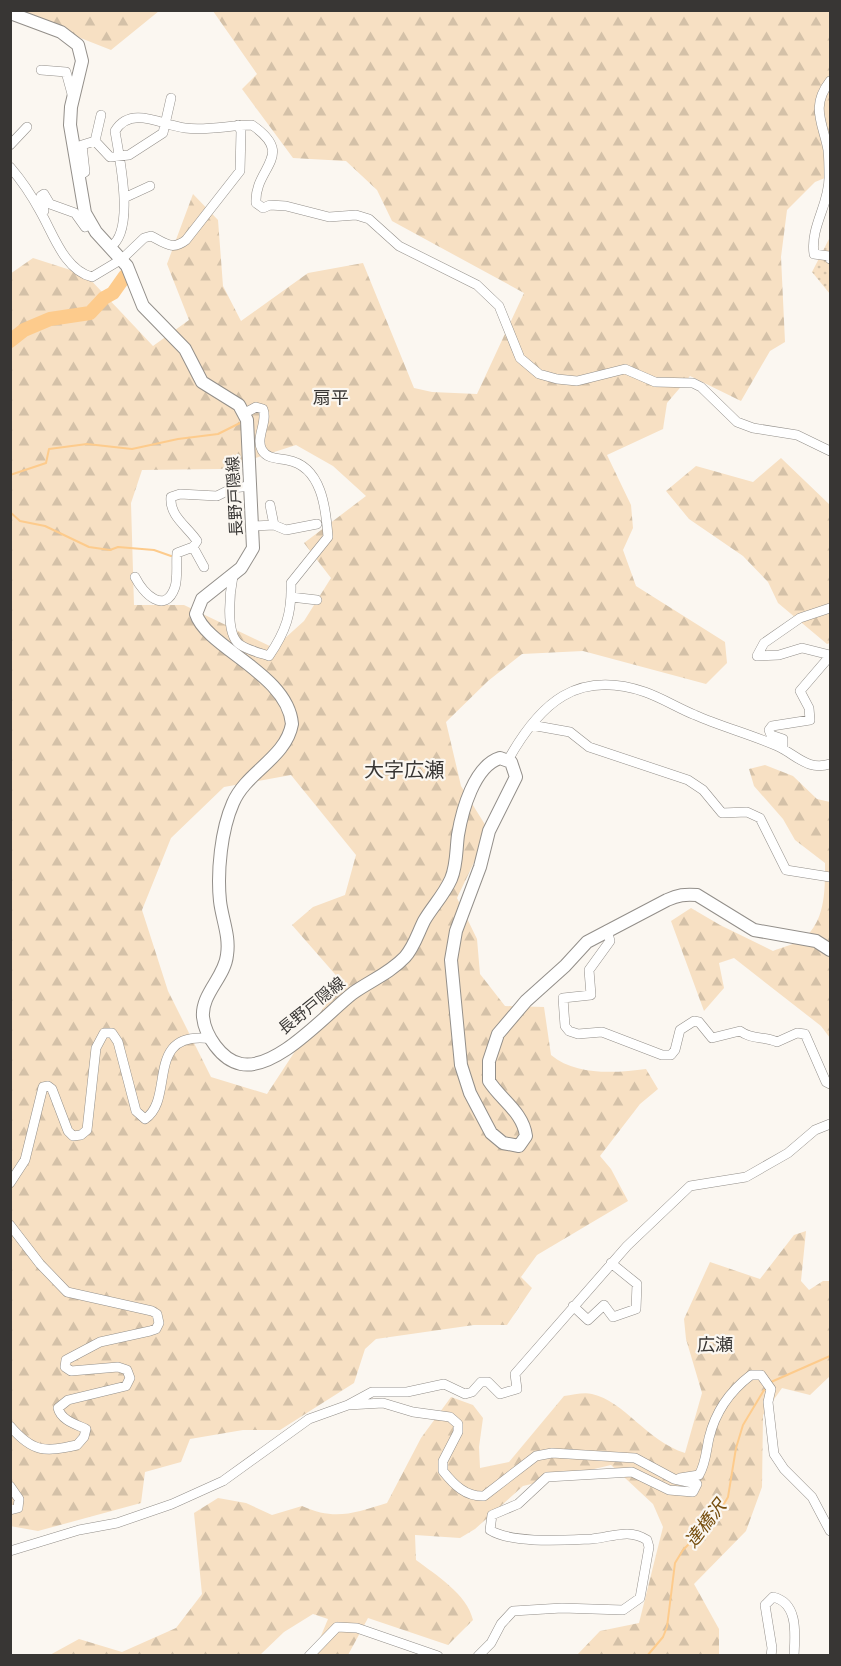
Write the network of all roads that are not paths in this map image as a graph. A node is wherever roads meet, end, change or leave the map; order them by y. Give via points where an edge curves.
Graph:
1 (13, 15) edge
2 (41, 70) dead end
3 (831, 81) edge
4 (171, 98) dead end
5 (72, 103) junction
6 (101, 115) dead end
7 (166, 123) junction
8 (238, 125) junction
9 (27, 127) dead end
10 (95, 141) junction
11 (10, 145) edge
12 (119, 158) junction
13 (10, 168) edge
14 (79, 176) junction
15 (150, 186) dead end
16 (124, 198) junction
17 (42, 214) junction
18 (91, 224) junction
19 (110, 247) junction
20 (122, 259) junction
21 (831, 259) edge
22 (245, 413) junction
23 (831, 451) edge
24 (250, 486) junction
25 (270, 505) dead end
26 (317, 524) dead end
27 (274, 525) junction
28 (253, 526) junction
29 (193, 547) junction
30 (204, 567) dead end
31 (233, 576) junction
32 (135, 577) dead end
33 (291, 597) junction
34 (317, 600) dead end
35 (831, 608) edge
36 (831, 655) edge
37 (531, 725) junction
38 (783, 749) junction
39 (508, 760) junction
40 (831, 764) edge
41 (831, 877) edge
42 (607, 930) junction
43 (831, 950) edge
44 (212, 1040) junction
45 (831, 1084) edge
46 (831, 1124) edge
47 (10, 1183) edge
48 (10, 1225) edge
49 (611, 1263) junction
50 (573, 1306) junction
51 (348, 1405) junction
52 (10, 1426) edge
53 (674, 1479) junction
54 (10, 1486) edge
55 (10, 1510) edge
56 (831, 1531) edge
57 (10, 1551) edge
58 (309, 1656) edge
59 (438, 1656) edge
60 (478, 1656) edge
61 (771, 1656) edge
62 (794, 1656) edge

1 - 5 main road via 61,32 78,45 82,61
2 - 5 street via 66,72
3 - 21 street via 818,115 828,152 829,192 812,241 814,254
4 - 7 street
5 - 14 main road via 70,125
6 - 10 street
7 - 8 street via 184,128
7 - 12 street via 164,133
7 - 12 street via 138,117 123,123 115,131
8 - 20 street via 240,171 186,240 171,247 151,236 144,238
8 - 23 street via 252,125 272,144 274,153 256,203 263,208 286,206 318,217 356,215 369,219 399,246 487,293 499,306 520,358 539,374 577,381 625,369 655,382 693,383 737,422 797,435
9 - 11 street
10 - 12 street via 110,157
10 - 14 street via 82,145 85,172
12 - 16 street
13 - 17 street
14 - 18 main road
15 - 16 street
16 - 19 street via 121,228
17 - 18 street via 44,194 50,204 75,213 85,227
17 - 20 street via 60,248 86,275 92,277
18 - 19 main road
19 - 20 main road
20 - 22 main road via 143,306 185,349 202,382 234,401
22 - 24 main road, 長野戸隠線
22 - 33 street via 256,407 263,409 263,452 272,458 291,460 318,481 328,537 291,583
24 - 28 main road, 長野戸隠線
24 - 29 street via 233,488 217,496 171,497 170,505 178,520 197,542
25 - 27 street
26 - 27 street via 286,530
27 - 28 street
28 - 31 main road, 長野戸隠線 via 251,553
29 - 30 street
29 - 32 street via 177,553 176,585 164,600 143,592
31 - 33 street via 229,596 233,637 239,644 269,656 285,632
31 - 44 main road, 長野戸隠線 via 202,599 197,618 265,679 285,705 292,724 281,748 241,788 228,816 219,886 227,960 203,1012
33 - 34 street
35 - 36 street via 800,618 764,644 757,656 802,648
36 - 38 street via 800,691 810,720 772,726 769,730 771,735 783,739
37 - 38 street via 573,689 596,684 644,692
37 - 39 street
37 - 41 street via 570,732 589,747 688,780 703,789 722,813 747,812 760,819 786,870
38 - 40 street via 810,766
39 - 42 main road via 516,777 489,831 456,931 451,960 461,1065 488,1130 503,1143 519,1146 526,1136 519,1116 489,1081 489,1061 498,1034 587,942
39 - 44 main road, 長野戸隠線 via 491,762 476,783 460,827 451,880 400,962 350,996 299,1041 263,1060 252,1064 234,1062
42 - 43 main road via 680,894 697,895 754,930 816,941
42 - 45 street via 610,941 589,970 591,995 562,998 564,1026 569,1031 602,1032 662,1055 675,1050 680,1030 694,1021 712,1038 740,1031 750,1038 767,1037 777,1042 797,1033 805,1034 826,1082
44 - 47 street via 185,1039 176,1045 166,1062 154,1110 145,1119 136,1111 118,1042 112,1033 104,1033 96,1048 87,1130 73,1136 52,1089 43,1087 25,1160
46 - 49 street via 814,1130 788,1153 746,1177 690,1186
48 - 52 street via 67,1292 152,1311 159,1323 156,1329 100,1342 66,1360 65,1367 71,1371 118,1367 127,1370 130,1378 126,1386 68,1400 58,1408 65,1419 86,1429 77,1445 38,1449 21,1439
49 - 50 street
49 - 50 street via 637,1284 636,1309 613,1317 603,1305 588,1320
50 - 51 street via 515,1374 517,1389 512,1392 500,1394 488,1382 481,1382 465,1394 444,1384 407,1392 372,1392
51 - 53 street via 383,1403 450,1417 458,1424 458,1432 443,1461 443,1471 463,1491 476,1496 484,1496 536,1456 552,1453 634,1458
51 - 57 street via 309,1419 223,1481 172,1504
53 - 56 street via 699,1475 721,1408 739,1384 751,1375 761,1375 771,1389 768,1402 774,1454 812,1497
53 - 60 street via 697,1484 693,1492 669,1490 632,1472 547,1478 518,1504 492,1515 490,1530 498,1535 594,1539 630,1533 647,1540 649,1547 640,1598 623,1610 516,1610 506,1617
54 - 55 street via 19,1499 18,1508
58 - 59 street via 337,1627 357,1628
61 - 62 street via 765,1605 773,1597 785,1603 794,1618

